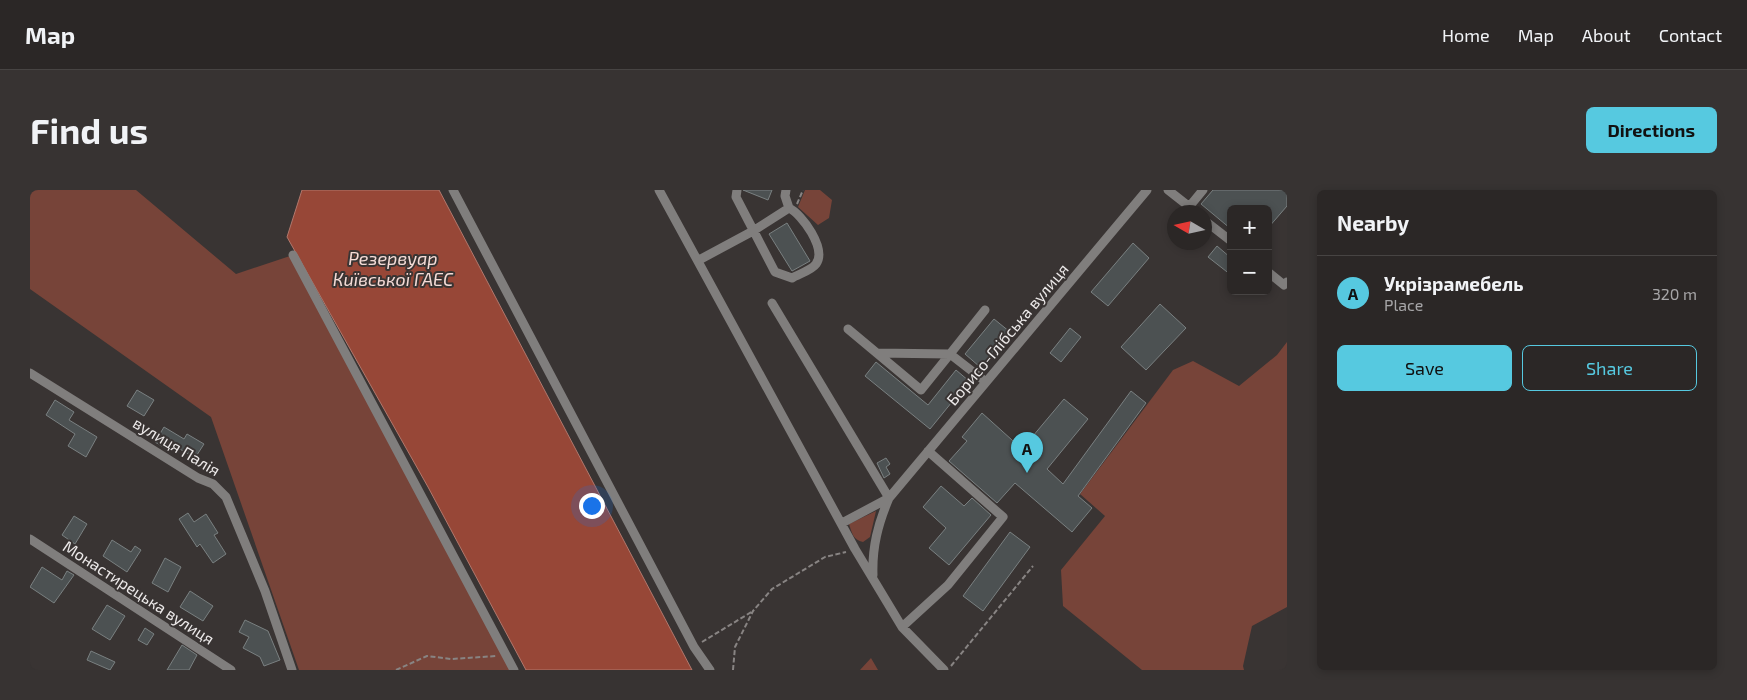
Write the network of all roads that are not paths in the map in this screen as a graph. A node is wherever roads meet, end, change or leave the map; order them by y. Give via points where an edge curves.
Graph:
1 (453, 190) edge
2 (658, 190) edge
3 (737, 190) edge
4 (786, 190) edge
5 (1147, 190) edge
6 (1168, 190) edge
7 (1203, 190) edge
8 (1186, 205) edge
9 (1195, 205) edge
10 (792, 210) junction
11 (1212, 226) edge
12 (754, 231) junction
13 (1227, 238) edge
14 (293, 255) dead end
15 (699, 260) junction
16 (1272, 275) edge
17 (1287, 282) edge
18 (772, 302) dead end
19 (985, 310) dead end
20 (848, 329) dead end
21 (877, 354) junction
22 (950, 354) junction
23 (30, 372) edge
24 (986, 382) junction
25 (928, 451) junction
26 (889, 498) junction
27 (842, 523) junction
28 (30, 539) edge
29 (873, 577) junction
30 (902, 627) junction
31 (231, 670) edge
32 (292, 670) edge
33 (514, 670) edge
34 (710, 670) edge
35 (944, 670) edge

1 - 34 street via 694,646
2 - 15 street
3 - 12 street via 736,197
4 - 10 street via 785,196
5 - 24 street, Борисо-Глібська вулиця
6 - 8 street
7 - 9 street
10 - 12 street
10 - 12 street via 819,247 816,265 792,278 775,272
11 - 13 street
12 - 15 street
14 - 33 street
15 - 27 street
16 - 17 street via 1284,285
18 - 26 street
19 - 22 street
20 - 21 street
21 - 22 street
21 - 22 street via 921,390
22 - 24 street
23 - 32 street, вулиця Палія via 198,478 213,484 226,497 265,591
24 - 25 street, Борисо-Глібська вулиця
25 - 26 street, Борисо-Глібська вулиця
25 - 30 street via 1003,517 948,585
26 - 27 street, Борисо-Глібська вулиця
26 - 29 street, Борисо-Глібська вулиця via 872,553
27 - 29 street
28 - 31 street, Монастирецька вулиця
29 - 30 street, Борисо-Глібська вулиця
30 - 35 street, Борисо-Глібська вулиця

